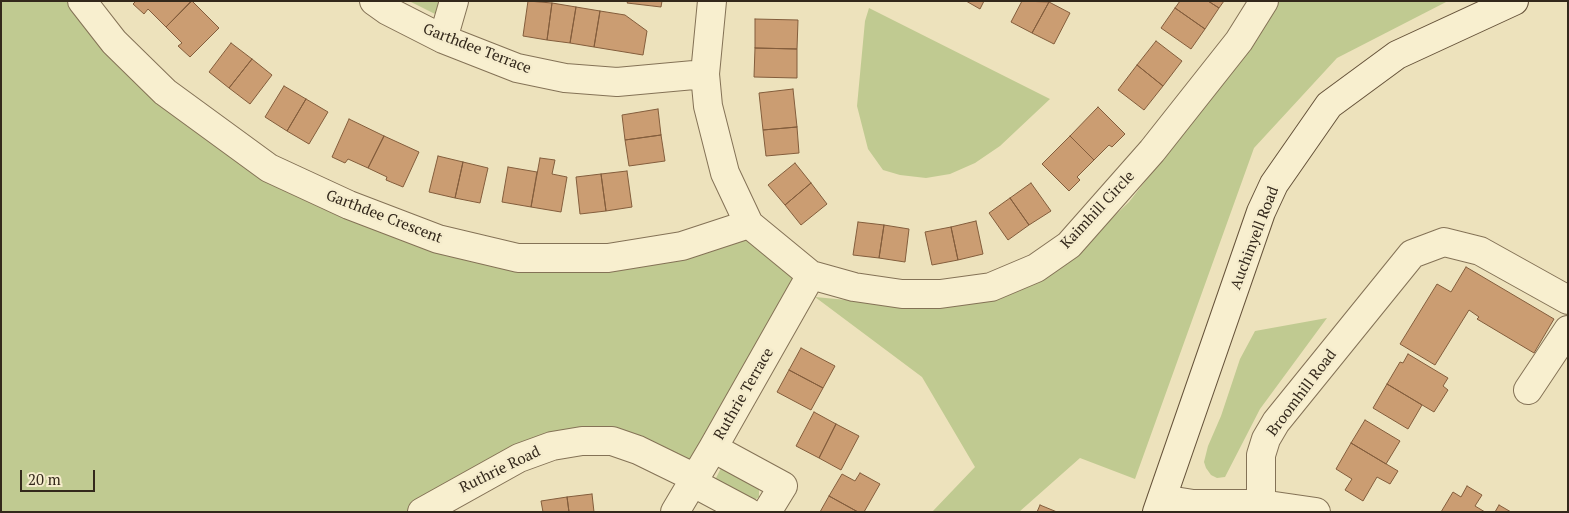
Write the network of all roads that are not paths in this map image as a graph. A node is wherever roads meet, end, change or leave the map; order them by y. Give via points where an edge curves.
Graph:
1 (82, 1) edge
2 (374, 1) edge
3 (454, 1) edge
4 (712, 1) edge
5 (1264, 1) edge
6 (1514, 1) edge
7 (443, 39) junction
8 (705, 74) junction
9 (750, 224) junction
10 (811, 275) junction
11 (1568, 300) edge
12 (1568, 330) edge
13 (1528, 390) dead end
14 (713, 448) junction
15 (693, 481) junction
16 (1159, 505) edge
17 (1266, 508) edge
18 (422, 512) edge
19 (675, 512) edge
20 (748, 512) edge
21 (767, 512) edge
22 (1316, 512) edge

1 - 9 street, Garthdee Crescent via 114,42 165,92 269,168 438,240 518,258 608,258 682,246
2 - 7 street, Garthdee Terrace
3 - 7 street
4 - 8 street, Kaimhill Circle
5 - 10 street, Kaimhill Circle via 1239,40 1152,152 1068,245 1036,268 991,287 940,294 902,294 854,287
6 - 16 street, Auchinyell Road via 1397,55 1329,105 1274,184 1261,212
7 - 8 street, Garthdee Terrace via 517,68 565,78 617,82
8 - 9 street, Kaimhill Circle via 708,106 725,174
9 - 10 street, Kaimhill Circle
10 - 14 street, Ruthrie Terrace
11 - 17 street, Broomhill Road via 1480,251 1444,242 1412,254 1276,422 1266,439 1262,455
12 - 13 street
14 - 15 street, Ruthrie Terrace
14 - 21 street via 783,486
15 - 18 street, Ruthrie Road via 683,472 638,450 612,441 582,442 552,446 519,458
15 - 19 street, Ruthrie Terrace
15 - 20 street, Ruthrie Road
16 - 17 street
17 - 22 street

